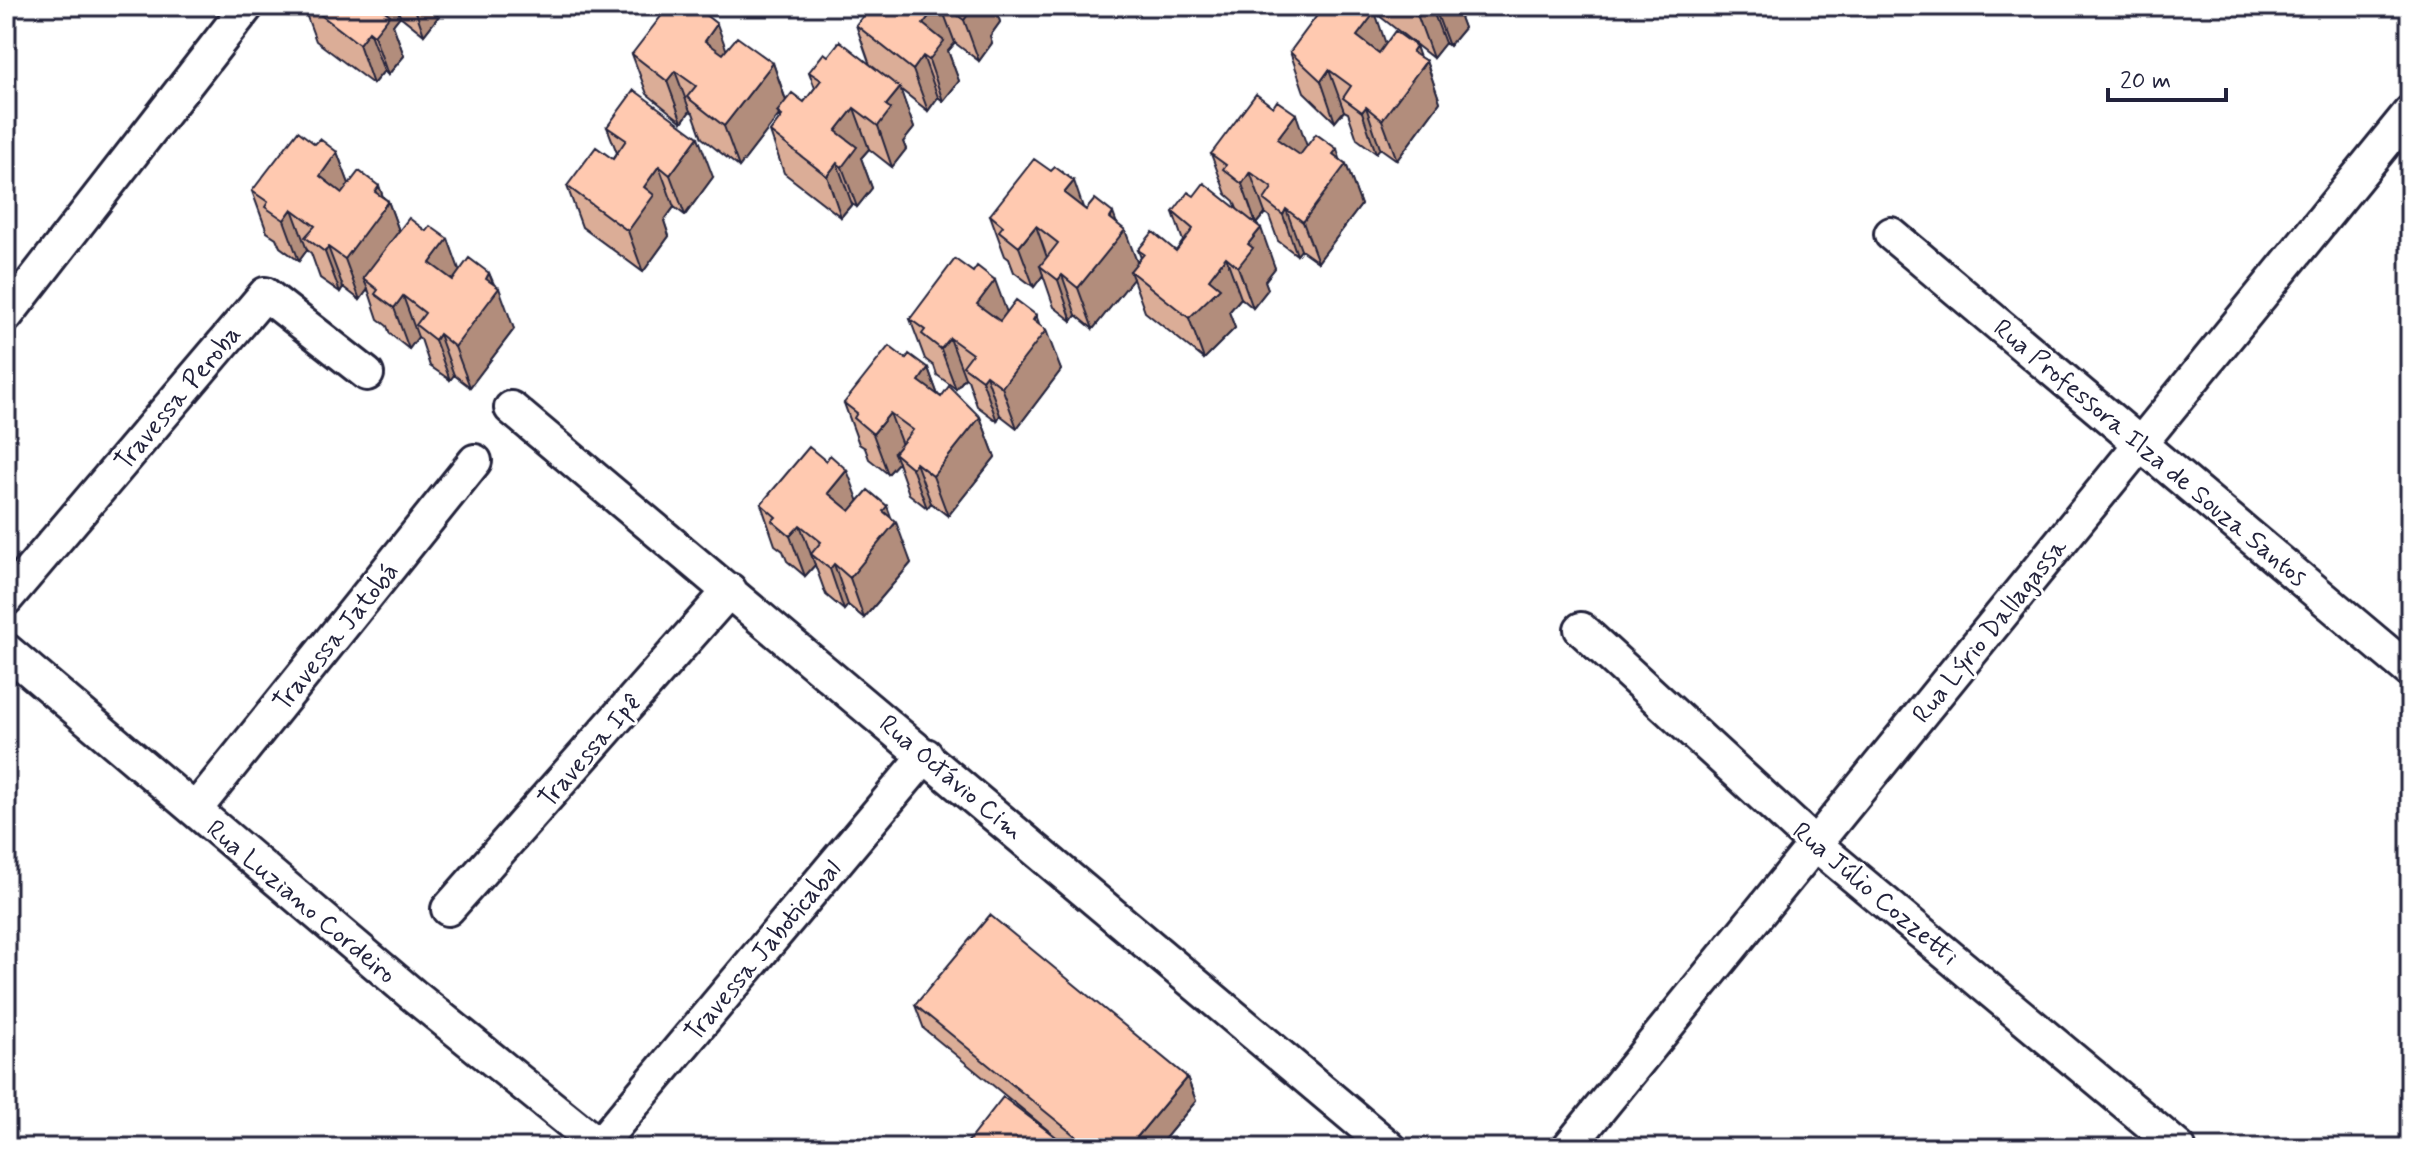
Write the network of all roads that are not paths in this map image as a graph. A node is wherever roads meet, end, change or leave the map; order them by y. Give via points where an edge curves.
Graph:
1 (247, 6) edge
2 (2410, 112) edge
3 (1891, 234) dead end
4 (6, 316) edge
5 (367, 374) dead end
6 (511, 408) dead end
7 (2140, 444) junction
8 (475, 461) dead end
9 (730, 590) junction
10 (6, 599) edge
11 (1581, 629) dead end
12 (6, 650) edge
13 (2410, 671) edge
14 (926, 755) junction
15 (195, 810) junction
16 (1815, 844) junction
17 (448, 909) dead end
18 (600, 1146) edge
19 (1390, 1148) edge
20 (1568, 1148) edge
21 (2179, 1148) edge

1 - 4 street
2 - 7 street, Rua Lýrio Dallagassa
3 - 7 street, Rua Professora Ilza de Souza Santos
5 - 10 street, Travessa Peroba via 265,294
6 - 9 street, Rua Octávio Cim
7 - 13 street, Rua Professora Ilza de Souza Santos
7 - 16 street, Rua Lýrio Dallagassa
8 - 15 street, Travessa Jatobá
9 - 14 street, Rua Octávio Cim
9 - 17 street, Travessa Ipê
11 - 16 street, Rua Júlio Cozzetti
12 - 15 street, Rua Luziano Cordeiro
14 - 18 street, Travessa Jaboticabal
14 - 19 street, Rua Octávio Cim
15 - 18 street, Rua Luziano Cordeiro
16 - 20 street, Rua Lýrio Dallagassa
16 - 21 street, Rua Júlio Cozzetti

